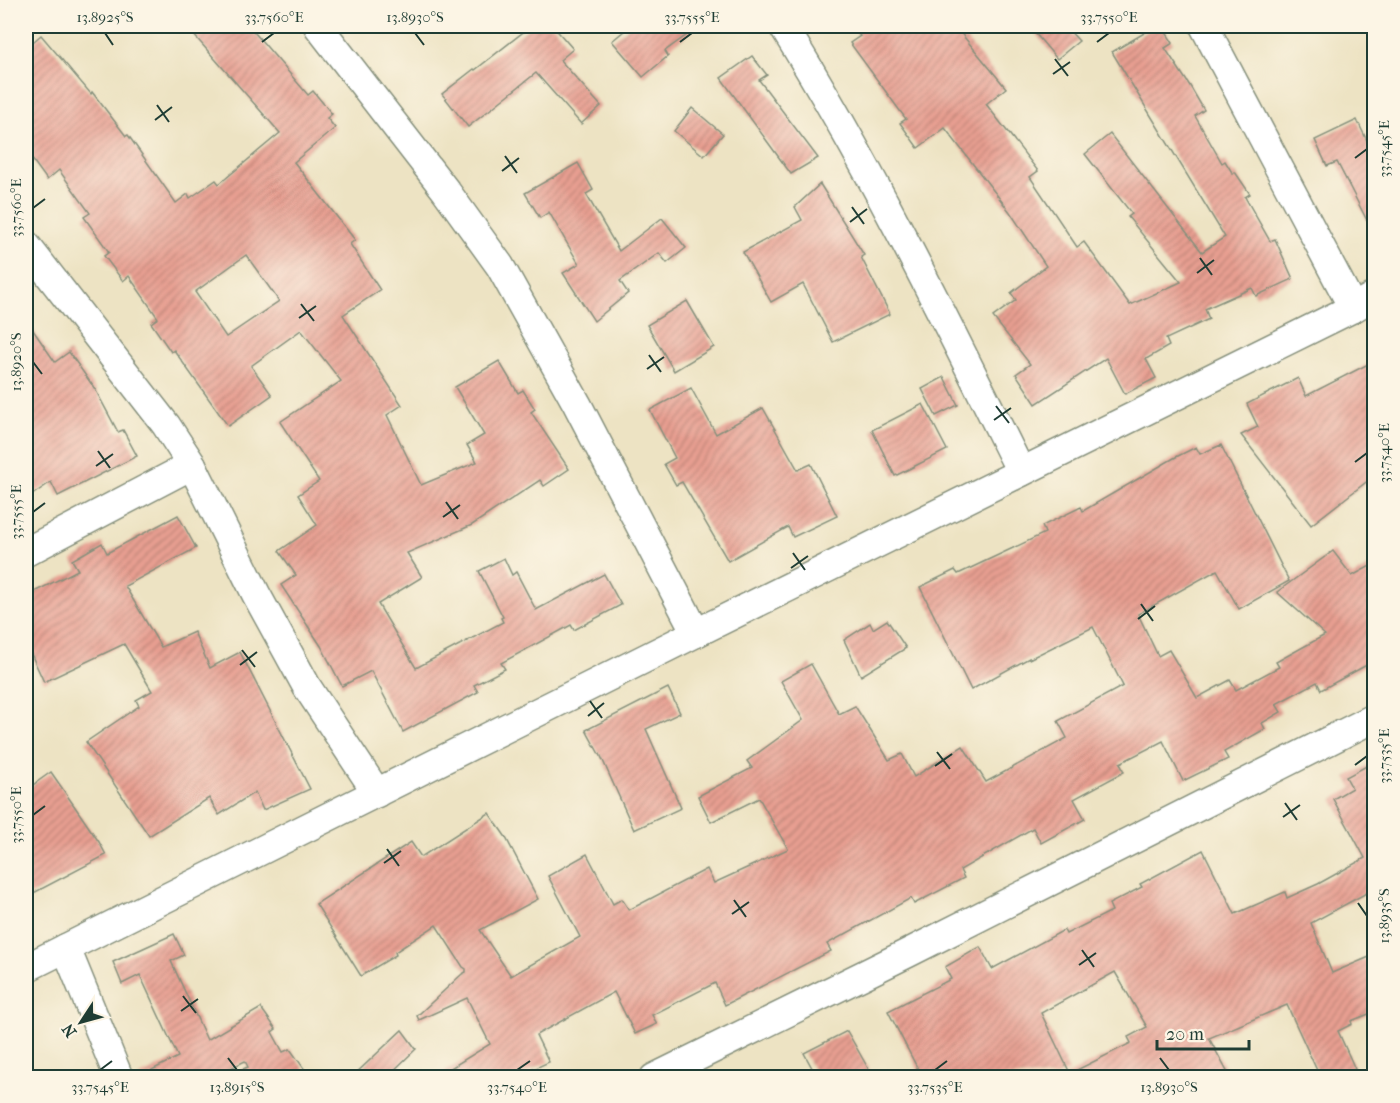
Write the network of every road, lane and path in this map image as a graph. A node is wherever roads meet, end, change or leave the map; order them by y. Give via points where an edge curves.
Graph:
1 (318, 26) edge
2 (783, 26) edge
3 (1204, 26) edge
4 (26, 245) edge
5 (1364, 302) edge
6 (192, 465) junction
7 (1020, 472) junction
8 (26, 552) edge
9 (696, 633) junction
10 (1374, 718) edge
11 (377, 793) junction
12 (66, 948) junction
13 (26, 968) edge
14 (119, 1077) edge
15 (654, 1077) edge

1 - 9 street via 500,266
2 - 7 street via 909,248
3 - 5 street
4 - 6 street via 166,425
5 - 7 street
6 - 8 street
6 - 11 street via 307,687
7 - 9 street
9 - 11 street
10 - 15 street
11 - 12 street
12 - 13 street
12 - 14 street

